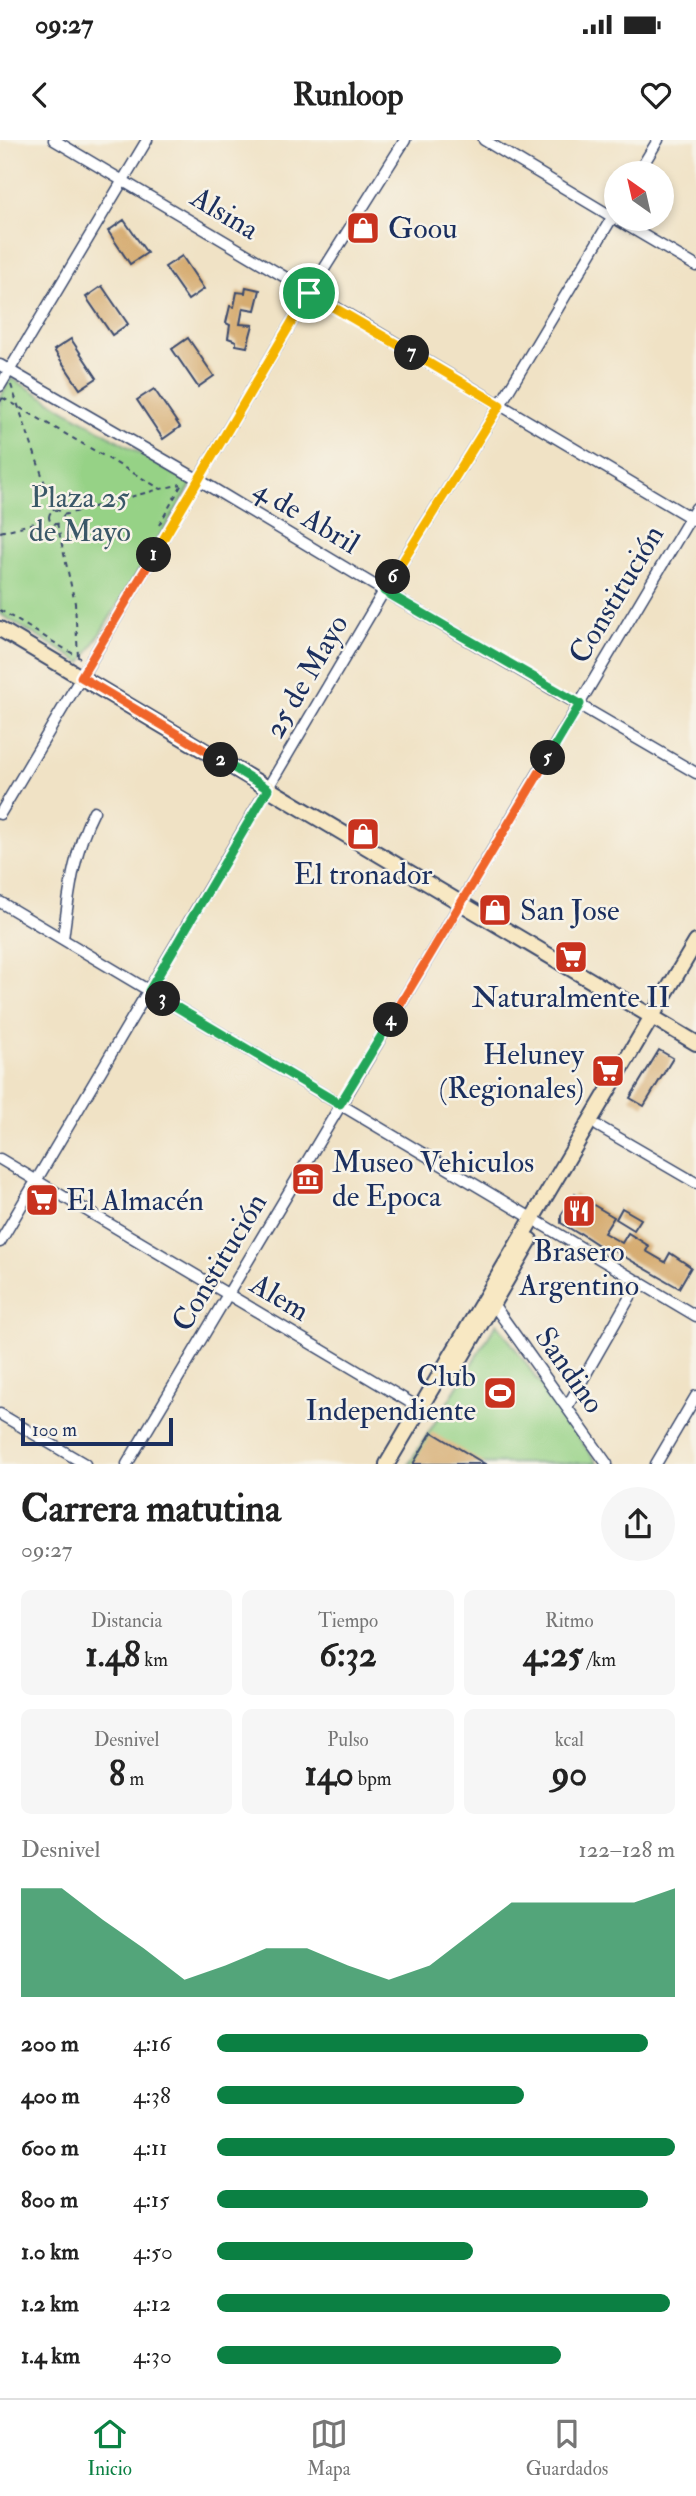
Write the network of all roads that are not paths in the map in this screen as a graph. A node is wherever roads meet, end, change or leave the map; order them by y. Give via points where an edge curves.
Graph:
1 (54, 140) edge
2 (148, 140) edge
3 (405, 140) edge
4 (484, 140) edge
5 (658, 140) edge
6 (645, 161) edge
7 (123, 181) junction
8 (604, 210) edge
9 (606, 231) edge
10 (639, 231) edge
11 (696, 266) edge
12 (309, 293) junction
13 (5, 368) edge
14 (0, 386) edge
15 (500, 405) junction
16 (199, 480) junction
17 (696, 508) edge
18 (693, 519) edge
19 (384, 591) junction
20 (0, 629) edge
21 (81, 677) junction
22 (580, 704) junction
23 (696, 773) edge
24 (268, 789) junction
25 (94, 811) dead end
26 (0, 814) edge
27 (0, 902) edge
28 (462, 904) junction
29 (63, 939) junction
30 (696, 942) edge
31 (696, 959) edge
32 (149, 991) junction
33 (655, 1019) junction
34 (696, 1043) edge
35 (340, 1104) junction
36 (598, 1126) junction
37 (0, 1158) edge
38 (37, 1181) junction
39 (696, 1183) edge
40 (537, 1219) junction
41 (0, 1242) edge
42 (639, 1281) junction
43 (229, 1295) junction
44 (494, 1304) junction
45 (696, 1315) edge
46 (696, 1396) edge
47 (567, 1407) junction
48 (424, 1411) junction
49 (0, 1414) edge
50 (85, 1464) edge
51 (127, 1464) edge
52 (387, 1464) edge
53 (397, 1464) edge
54 (607, 1464) edge
55 (656, 1464) edge

1 - 7 street, Alsina
2 - 7 street
3 - 12 street
4 - 8 street
5 - 6 street
7 - 12 street, Alsina
7 - 13 street
9 - 15 street, 25 de Mayo
10 - 11 street
12 - 15 street, Alsina
12 - 16 street
13 - 14 street
13 - 16 street, 4 de Abril
15 - 18 street, Alsina
15 - 19 street, 25 de Mayo
16 - 19 street, 4 de Abril
16 - 21 street
17 - 18 street, Constitución
18 - 22 street, Constitución
19 - 22 street, 4 de Abril
19 - 24 street, 25 de Mayo
20 - 21 main road
21 - 24 main road
21 - 26 street
22 - 23 street, 4 de Abril
22 - 28 street, Constitución
24 - 28 main road
24 - 32 street, 25 de Mayo
25 - 29 street via 81,836
27 - 29 street
28 - 33 main road
28 - 35 street, Constitución
29 - 32 street
30 - 33 main road
31 - 33 main road
32 - 35 street
32 - 38 street, 25 de Mayo
33 - 34 main road
33 - 36 main road
33 - 40 main road
35 - 40 street
35 - 43 street, Constitución
36 - 39 street
36 - 40 main road
37 - 38 street, Alem
38 - 41 street, 25 de Mayo
38 - 43 street, Alem
40 - 42 street
40 - 44 main road
40 - 48 main road
42 - 45 street
42 - 47 street
43 - 48 street, Alem
43 - 51 street, Constitución
44 - 47 street, Sandino
44 - 48 main road
46 - 55 street
47 - 54 street, Sandino
48 - 52 main road
48 - 53 main road
49 - 50 street

